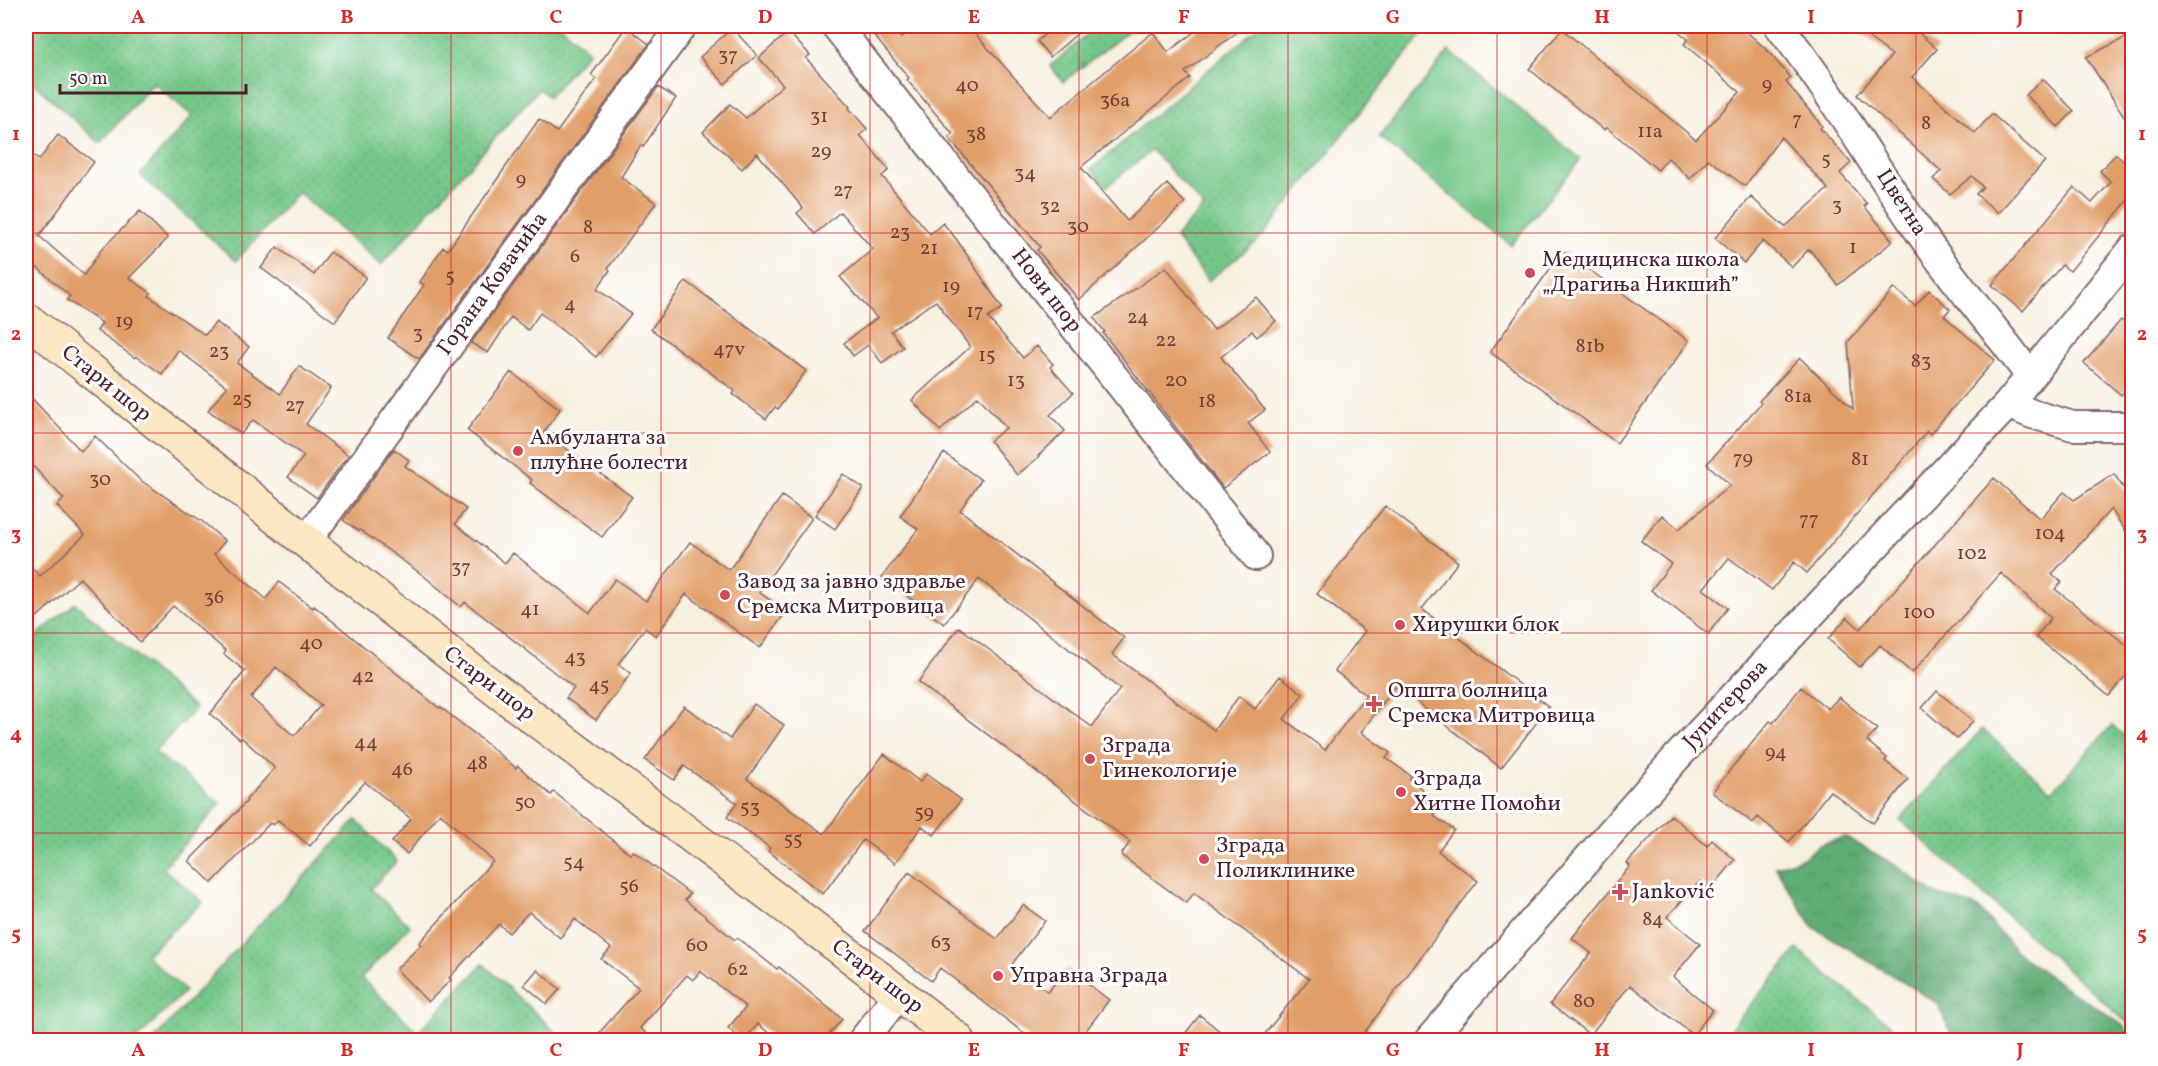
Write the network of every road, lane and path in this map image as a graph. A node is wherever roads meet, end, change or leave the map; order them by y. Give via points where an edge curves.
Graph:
1 (682, 26) edge
2 (836, 26) edge
3 (1779, 26) edge
4 (2133, 250) edge
5 (26, 319) edge
6 (2030, 376) junction
7 (2008, 404) junction
8 (2133, 426) edge
9 (305, 543) junction
10 (1256, 556) dead end
11 (899, 993) junction
12 (863, 1041) edge
13 (958, 1041) edge
14 (1429, 1041) edge

1 - 9 street, Горана Ковачића
2 - 10 street, Нови шор
3 - 6 street, Цветна via 1852,128 1921,235
4 - 6 street, Јупитерова
5 - 9 main road, Стари шор
6 - 7 street, Јупитерова
7 - 8 street via 2073,426
7 - 14 street, Јупитерова via 1677,757
9 - 11 main road, Стари шор
11 - 12 street
11 - 13 main road, Стари шор

